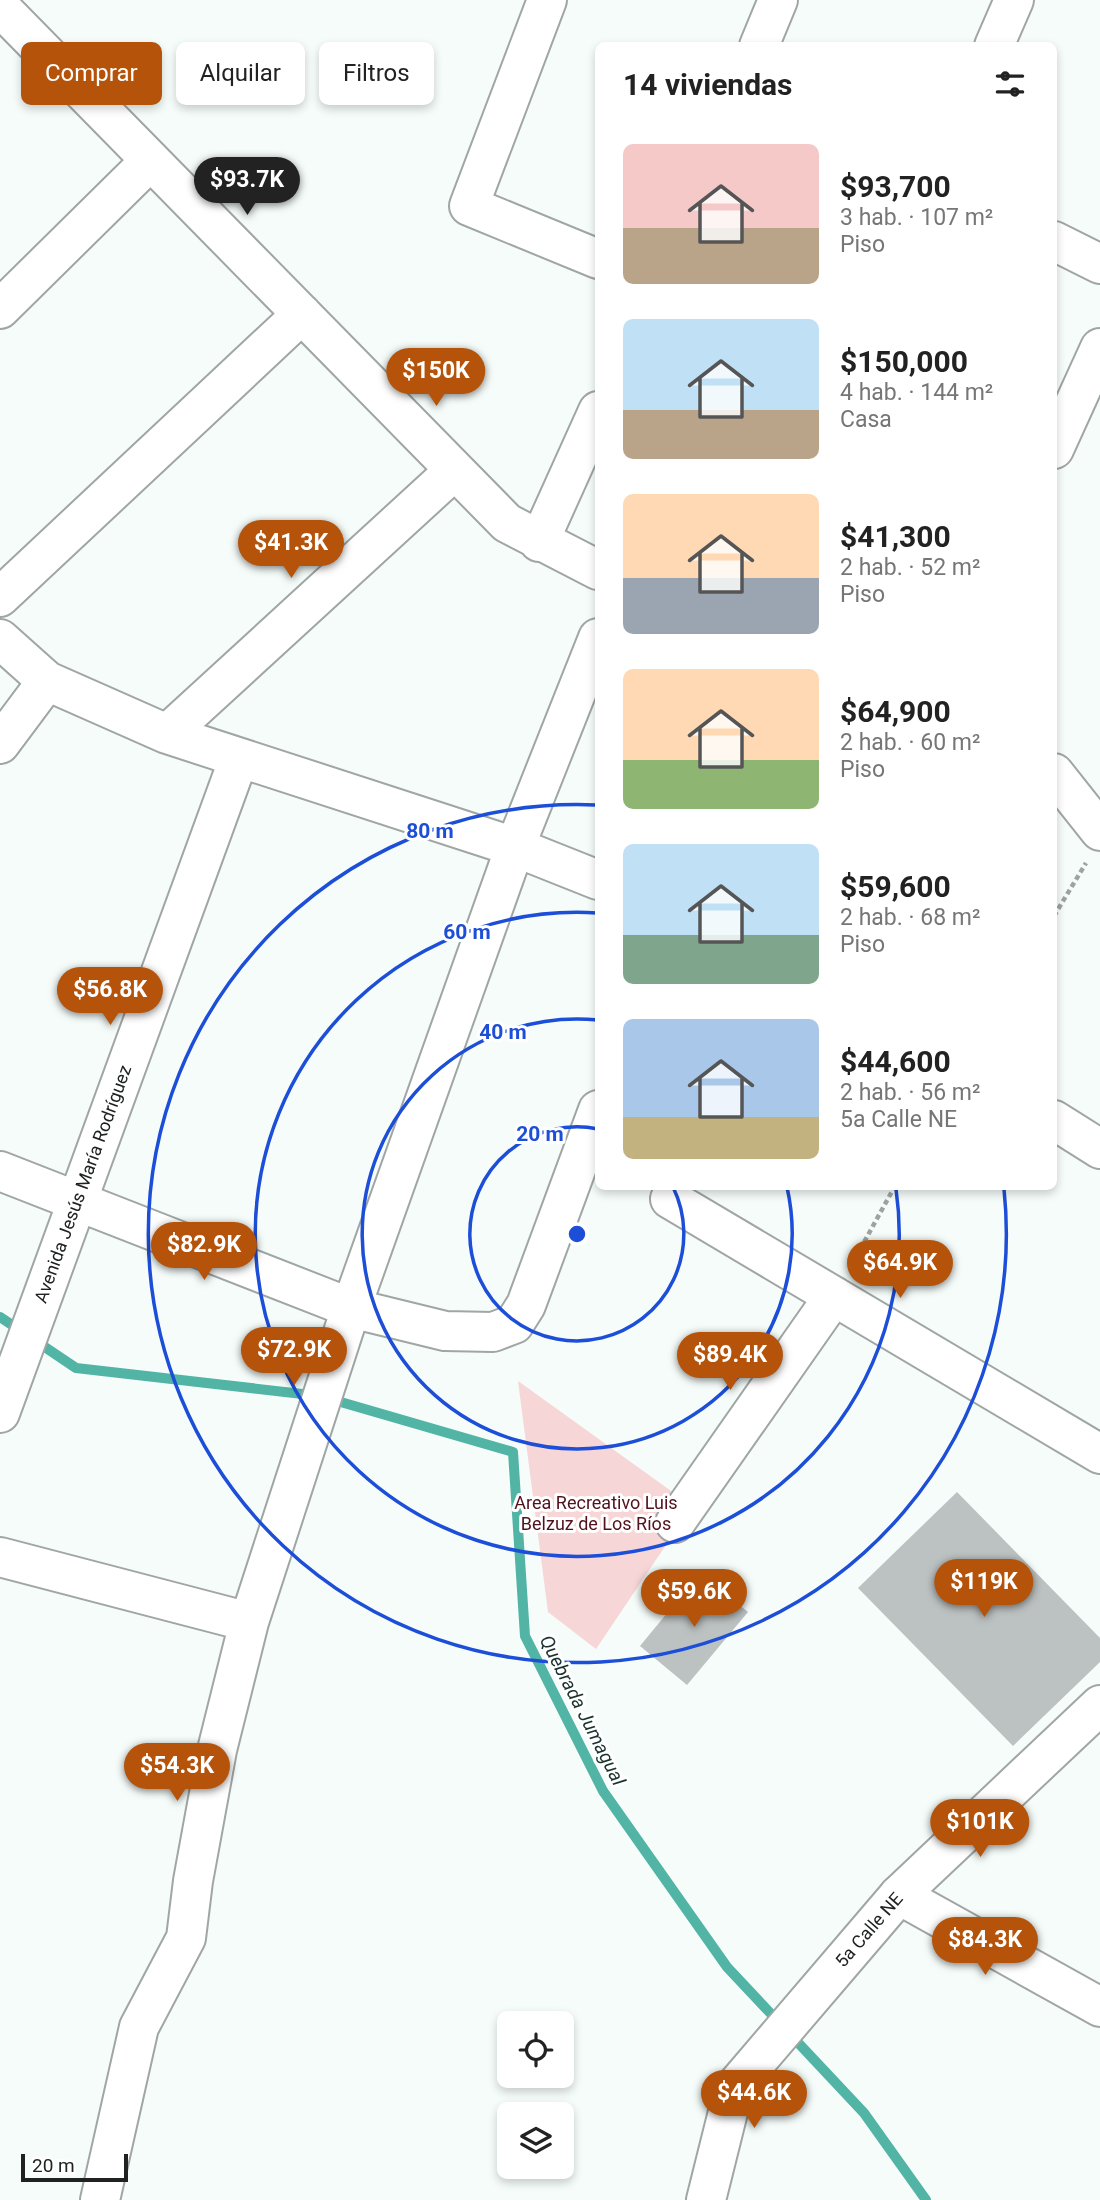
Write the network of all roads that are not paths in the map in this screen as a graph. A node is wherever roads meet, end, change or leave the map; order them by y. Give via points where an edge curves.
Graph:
1 (547, 0) edge
2 (778, 0) edge
3 (1014, 0) edge
4 (1, 11) edge
5 (761, 42) edge
6 (996, 42) edge
7 (150, 161) junction
8 (1057, 242) edge
9 (595, 258) edge
10 (1100, 264) edge
11 (0, 309) edge
12 (302, 314) junction
13 (1100, 348) edge
14 (595, 418) edge
15 (1057, 442) edge
16 (455, 470) junction
17 (539, 541) junction
18 (595, 569) edge
19 (0, 597) edge
20 (0, 639) edge
21 (595, 646) edge
22 (47, 681) junction
23 (167, 734) junction
24 (0, 744) edge
25 (239, 758) junction
26 (1057, 778) edge
27 (1097, 841) edge
28 (515, 847) junction
29 (595, 879) edge
30 (595, 1118) edge
31 (1057, 1122) edge
32 (1100, 1149) edge
33 (0, 1171) edge
34 (670, 1199) dead end
35 (79, 1200) junction
36 (834, 1296) junction
37 (351, 1308) junction
38 (0, 1413) edge
39 (1100, 1454) edge
40 (675, 1522) dead end
41 (0, 1557) edge
42 (249, 1622) junction
43 (1100, 1705) edge
44 (899, 1895) junction
45 (1100, 2007) edge
46 (100, 2200) edge
47 (706, 2200) edge

1 - 9 street via 469,206
2 - 5 street
3 - 6 street
4 - 7 street
7 - 11 street
7 - 12 street
8 - 10 street
12 - 16 street
12 - 19 street
13 - 15 street
14 - 17 street
16 - 17 street via 507,523
16 - 23 street
17 - 18 street
20 - 22 street
21 - 28 street
22 - 23 street
22 - 24 street
23 - 25 street
25 - 28 street
25 - 35 street, Avenida Jesús María Rodríguez
26 - 27 street
28 - 29 street
28 - 37 street
30 - 37 street via 526,1305 514,1324 493,1332 445,1331
31 - 32 street
33 - 35 street
34 - 36 street
35 - 37 street
35 - 38 street, Avenida Jesús María Rodríguez
36 - 39 street
36 - 40 street
37 - 42 street
41 - 42 street
42 - 46 street via 217,1750 186,1938 139,2027
43 - 44 street, 5a Calle NE
44 - 45 street
44 - 47 street, 5a Calle NE via 734,2088

